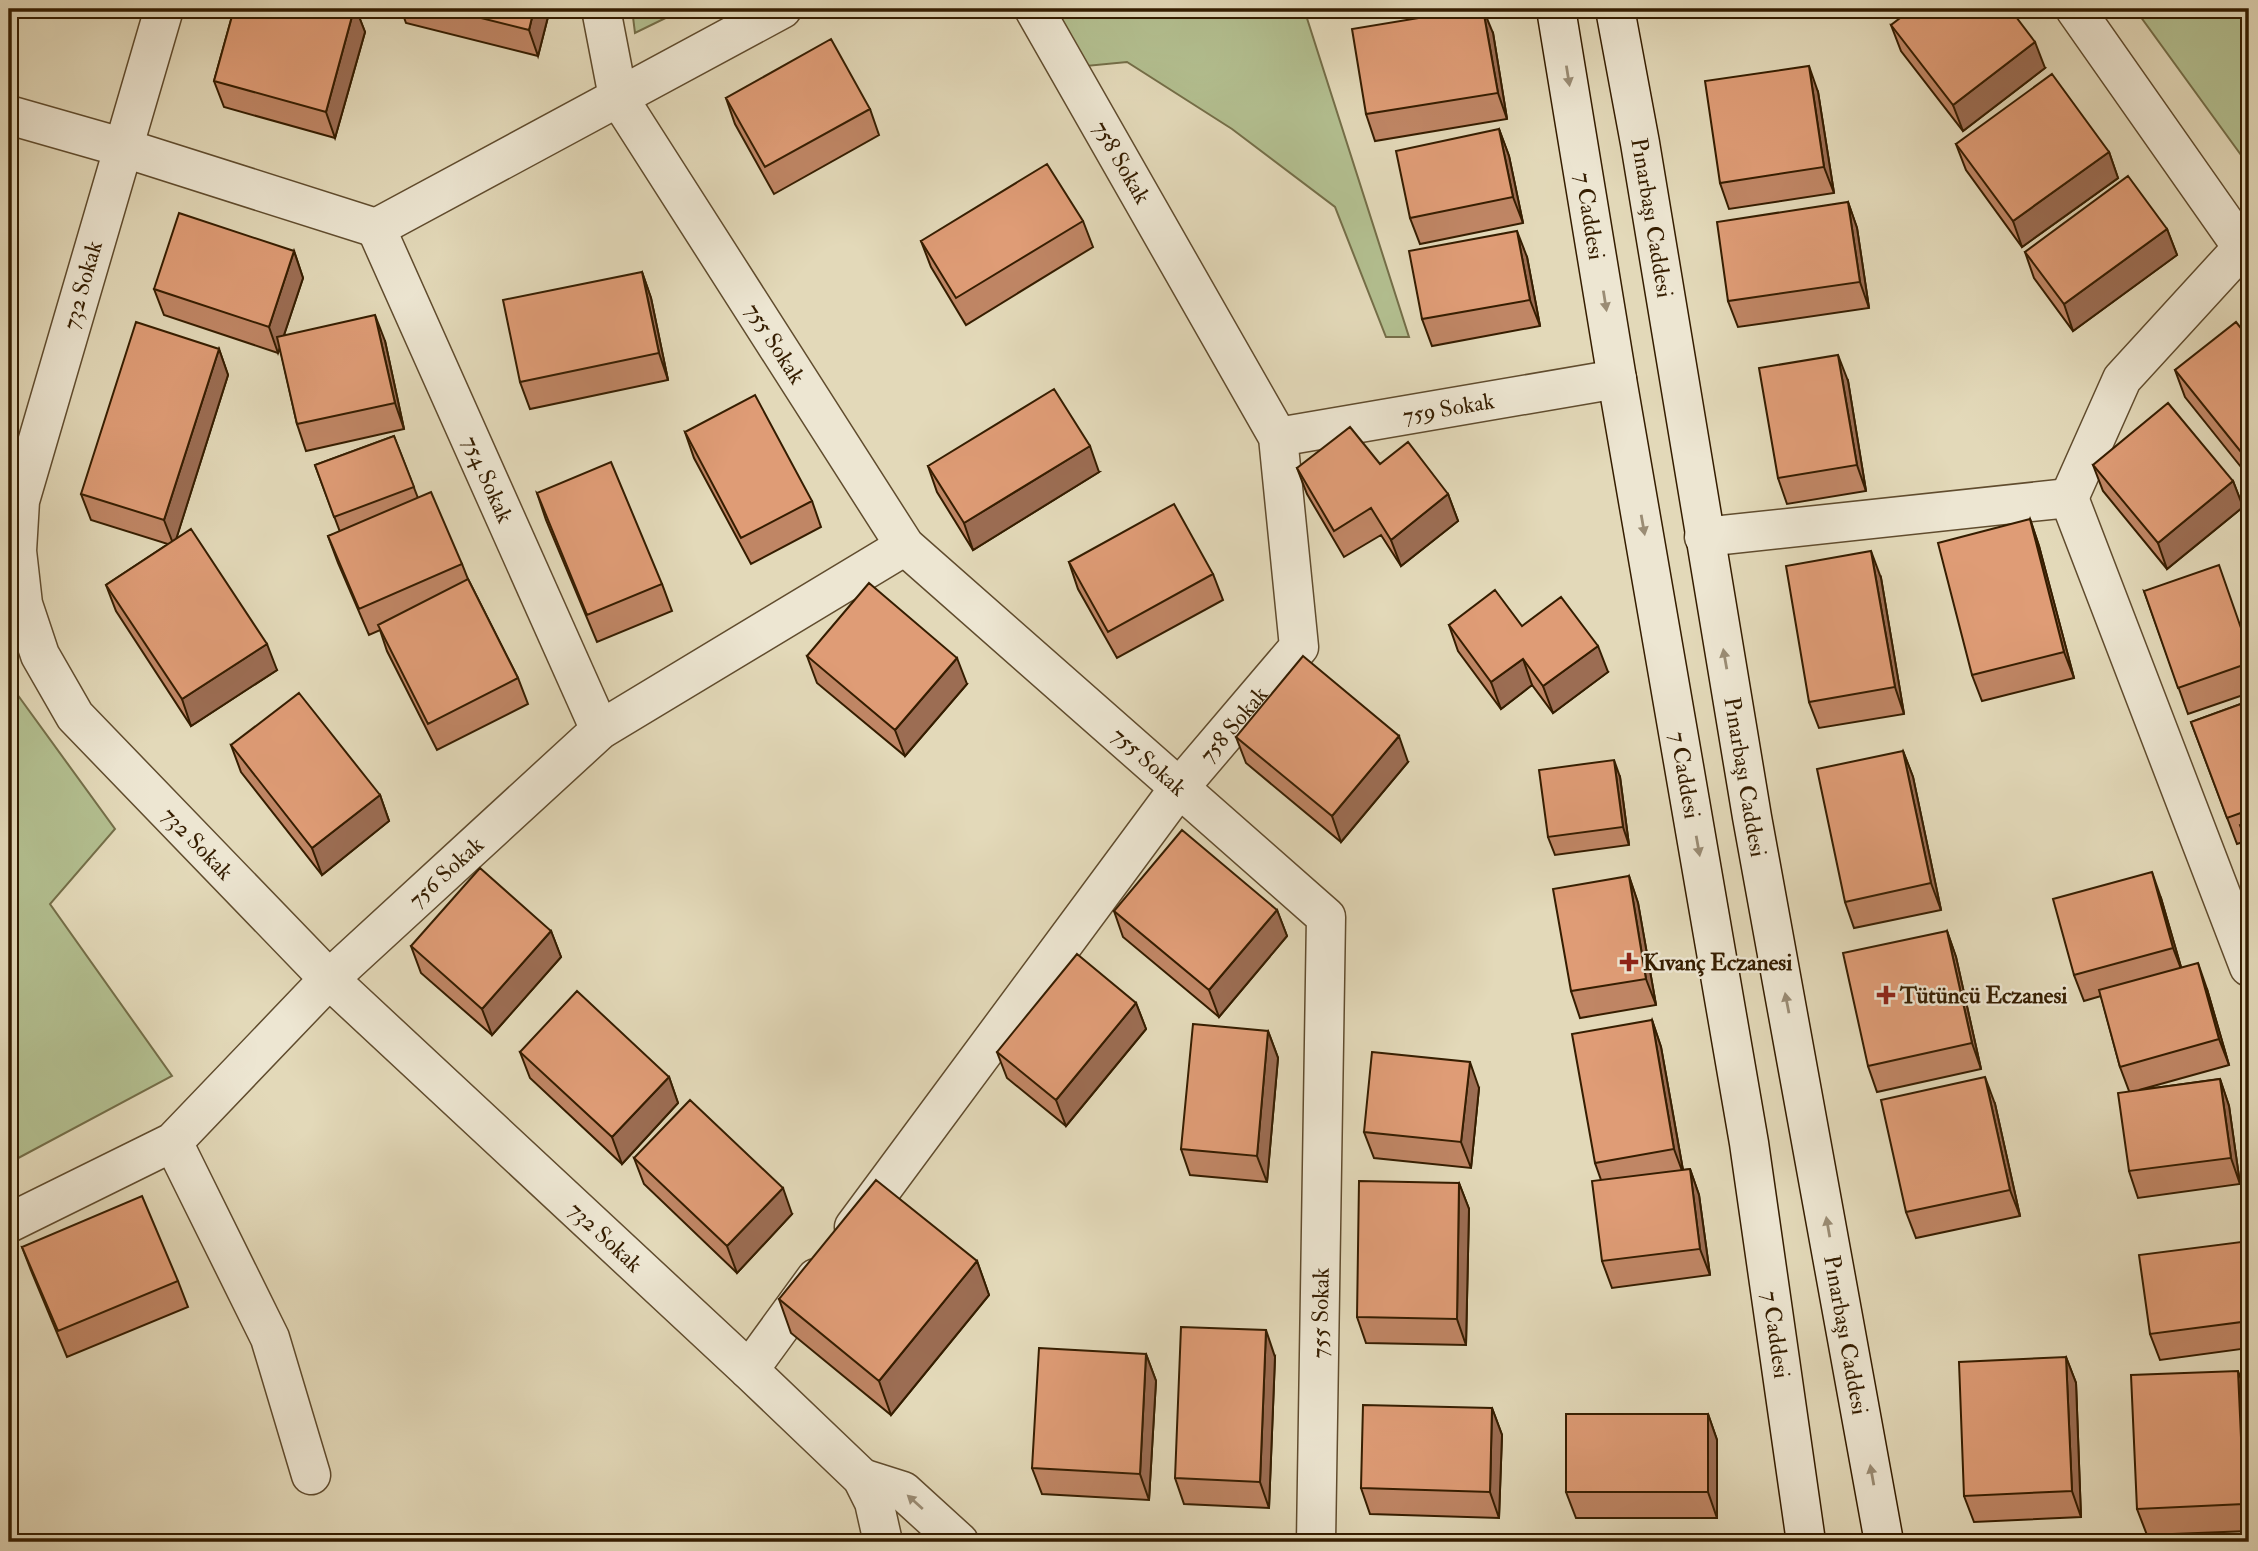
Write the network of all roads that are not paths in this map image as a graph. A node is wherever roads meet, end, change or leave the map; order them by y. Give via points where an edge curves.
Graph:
1 (163, 9) edge
2 (601, 9) edge
3 (782, 9) edge
4 (1034, 9) edge
5 (1556, 9) edge
6 (1615, 9) edge
7 (2075, 9) edge
8 (618, 97) junction
9 (9, 115) edge
10 (121, 147) junction
11 (376, 228) junction
12 (2247, 249) edge
13 (1618, 379) junction
14 (1278, 437) junction
15 (2069, 498) junction
16 (1704, 537) junction
17 (905, 546) junction
18 (600, 730) junction
19 (1179, 788) junction
20 (2249, 967) edge
21 (329, 979) junction
22 (173, 1142) junction
23 (9, 1223) edge
24 (749, 1370) junction
25 (311, 1475) dead end
26 (862, 1478) junction
27 (883, 1542) edge
28 (959, 1542) edge
29 (1316, 1542) edge
30 (1806, 1542) edge
31 (1884, 1542) edge

1 - 10 street, 732 Sokak
2 - 8 street
3 - 8 street
4 - 14 street, 758 Sokak
5 -> 13 street, 7 Caddesi
6 - 16 street, Pınarbaşı Caddesi
7 - 12 street
8 - 11 street
8 - 17 street, 755 Sokak
9 - 10 street
10 - 11 street
10 - 21 street, 732 Sokak via 20,501 17,551 23,604 40,655 75,716
11 - 18 street, 754 Sokak
12 - 15 street via 2122,379
13 - 14 street, 759 Sokak
13 -> 30 street, 7 Caddesi via 1749,1143
14 - 19 street, 758 Sokak via 1299,647
15 - 16 street
15 - 20 street
31 -> 16 street, Pınarbaşı Caddesi
17 - 18 street, 756 Sokak
17 - 19 street, 755 Sokak
18 - 21 street, 756 Sokak
19 - 24 street, 758 Sokak
19 - 29 street, 755 Sokak via 1326,917
21 - 22 street, 756 Sokak
21 - 24 street, 732 Sokak
22 - 23 street, 756 Sokak
22 - 25 street via 270,1338
24 - 26 street, 732 Sokak
26 - 27 street, 732 Sokak via 874,1502
28 -> 26 street, 732 Sokak via 903,1491

